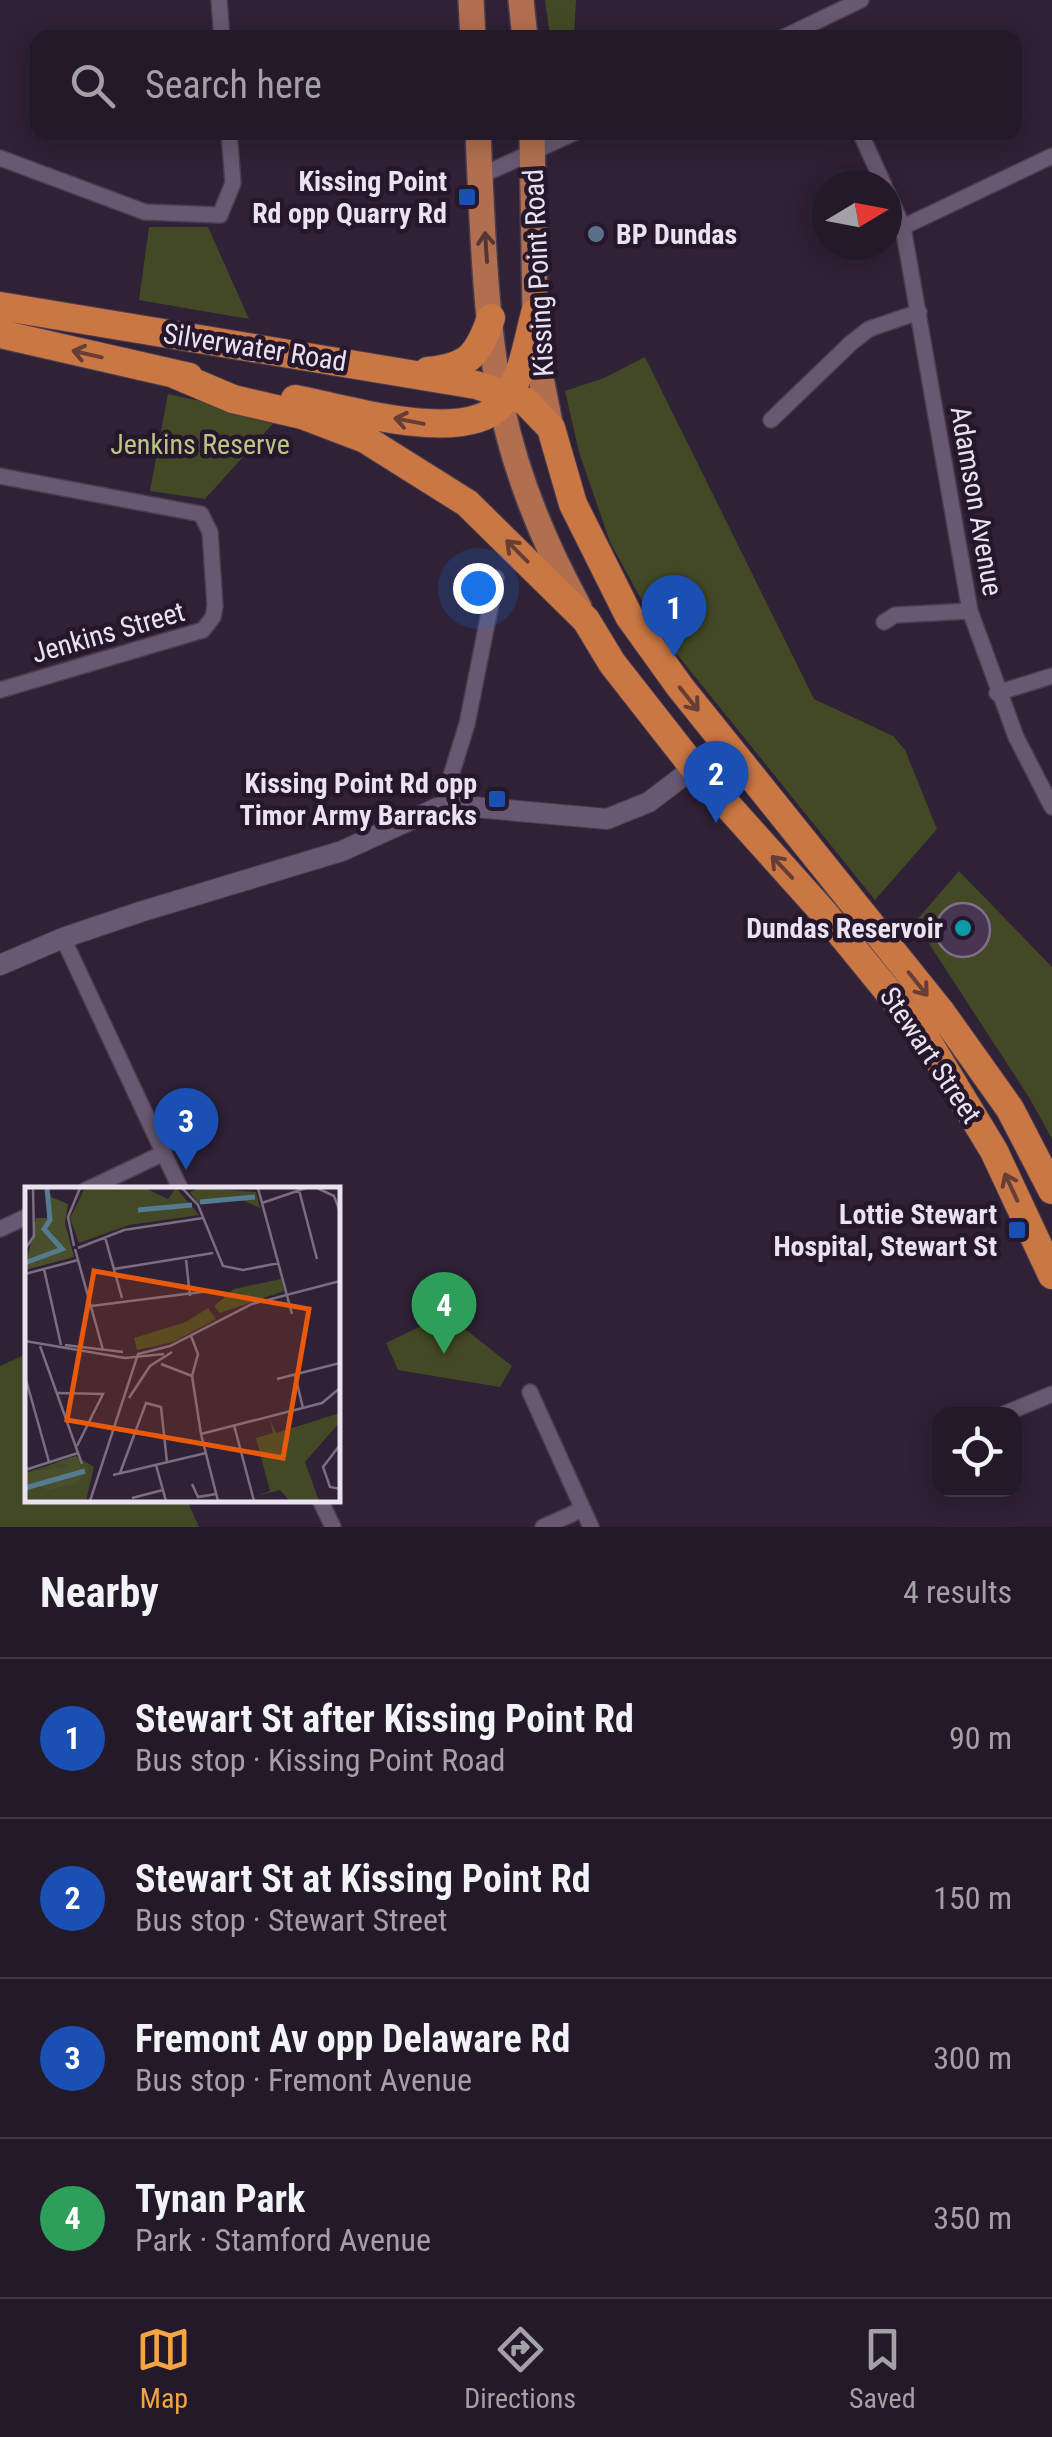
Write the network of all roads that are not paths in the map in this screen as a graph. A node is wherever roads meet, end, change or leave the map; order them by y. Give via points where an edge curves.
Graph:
1 (219, 0) edge
2 (471, 0) edge
3 (521, 0) edge
4 (861, 0) edge
5 (221, 30) edge
6 (473, 30) edge
7 (524, 30) edge
8 (815, 30) edge
9 (230, 140) edge
10 (478, 140) edge
11 (864, 140) edge
12 (533, 142) edge
13 (1052, 156) edge
14 (0, 158) edge
15 (877, 170) edge
16 (480, 176) junction
17 (903, 227) joint
18 (0, 306) edge
19 (919, 312) junction
20 (534, 313) junction
21 (491, 318) junction
22 (0, 334) edge
23 (406, 373) junction
24 (174, 374) junction
25 (503, 396) junction
26 (770, 420) dead end
27 (551, 428) junction
28 (0, 476) edge
29 (496, 578) dead end
30 (970, 611) junction
31 (586, 620) junction
32 (884, 622) dead end
33 (1052, 676) edge
34 (0, 690) edge
35 (998, 693) junction
36 (725, 744) junction
37 (695, 770) junction
38 (451, 805) junction
39 (1052, 807) edge
40 (63, 938) junction
41 (0, 965) edge
42 (164, 1152) junction
43 (92, 1187) edge
44 (180, 1187) edge
45 (1052, 1190) edge
46 (25, 1217) edge
47 (0, 1229) edge
48 (1052, 1275) edge
49 (530, 1392) dead end
50 (1052, 1394) edge
51 (1021, 1407) edge
52 (321, 1502) edge
53 (583, 1510) junction
54 (332, 1527) edge
55 (543, 1527) edge
56 (591, 1527) edge

1 - 5 street
2 - 6 main road
3 - 7 main road
4 - 8 street
9 - 14 street via 233,183 220,215 145,212
10 - 16 main road, Kissing Point Road
11 - 15 street, Adamson Avenue
12 - 16 street
12 - 20 main road, Kissing Point Road
13 - 17 street
21 -> 16 main road, Kissing Point Road
17 - 19 street, Adamson Avenue
18 - 23 highway, Silverwater Road
19 - 26 street via 851,342
19 - 30 street, Adamson Avenue
20 - 25 highway via 520,373
20 - 27 main road, Kissing Point Road
21 - 23 highway via 479,349 460,364
21 - 25 main road, Kissing Point Road
24 -> 22 highway, Silverwater Road
23 - 25 highway, Silverwater Road
25 -> 24 highway, Silverwater Road via 464,425 431,425
31 -> 24 highway, Silverwater Road via 467,503 365,439
25 - 27 highway, Silverwater Road via 535,408
25 - 31 main road, Kissing Point Road via 541,534
27 -> 36 highway, Kissing Point Road via 574,504 629,616
28 - 34 street, Jenkins Street via 201,514 210,532 215,606 203,630
29 - 38 street via 450,780
30 - 32 street via 895,615
30 - 35 street, Adamson Avenue
31 - 37 highway, Kissing Point Road
33 - 35 street
35 - 39 street, Adamson Avenue
36 - 37 street
36 -> 45 highway, Stewart Street via 964,1042 1022,1128
37 - 38 street via 649,802 607,818
48 -> 37 highway, Stewart Street via 994,1151 923,1034
38 - 40 street via 342,852
40 - 41 street
40 - 42 street
42 - 43 street
42 - 44 street
46 - 47 street
49 - 53 street
50 - 51 street
52 - 54 street
53 - 55 street
53 - 56 street

